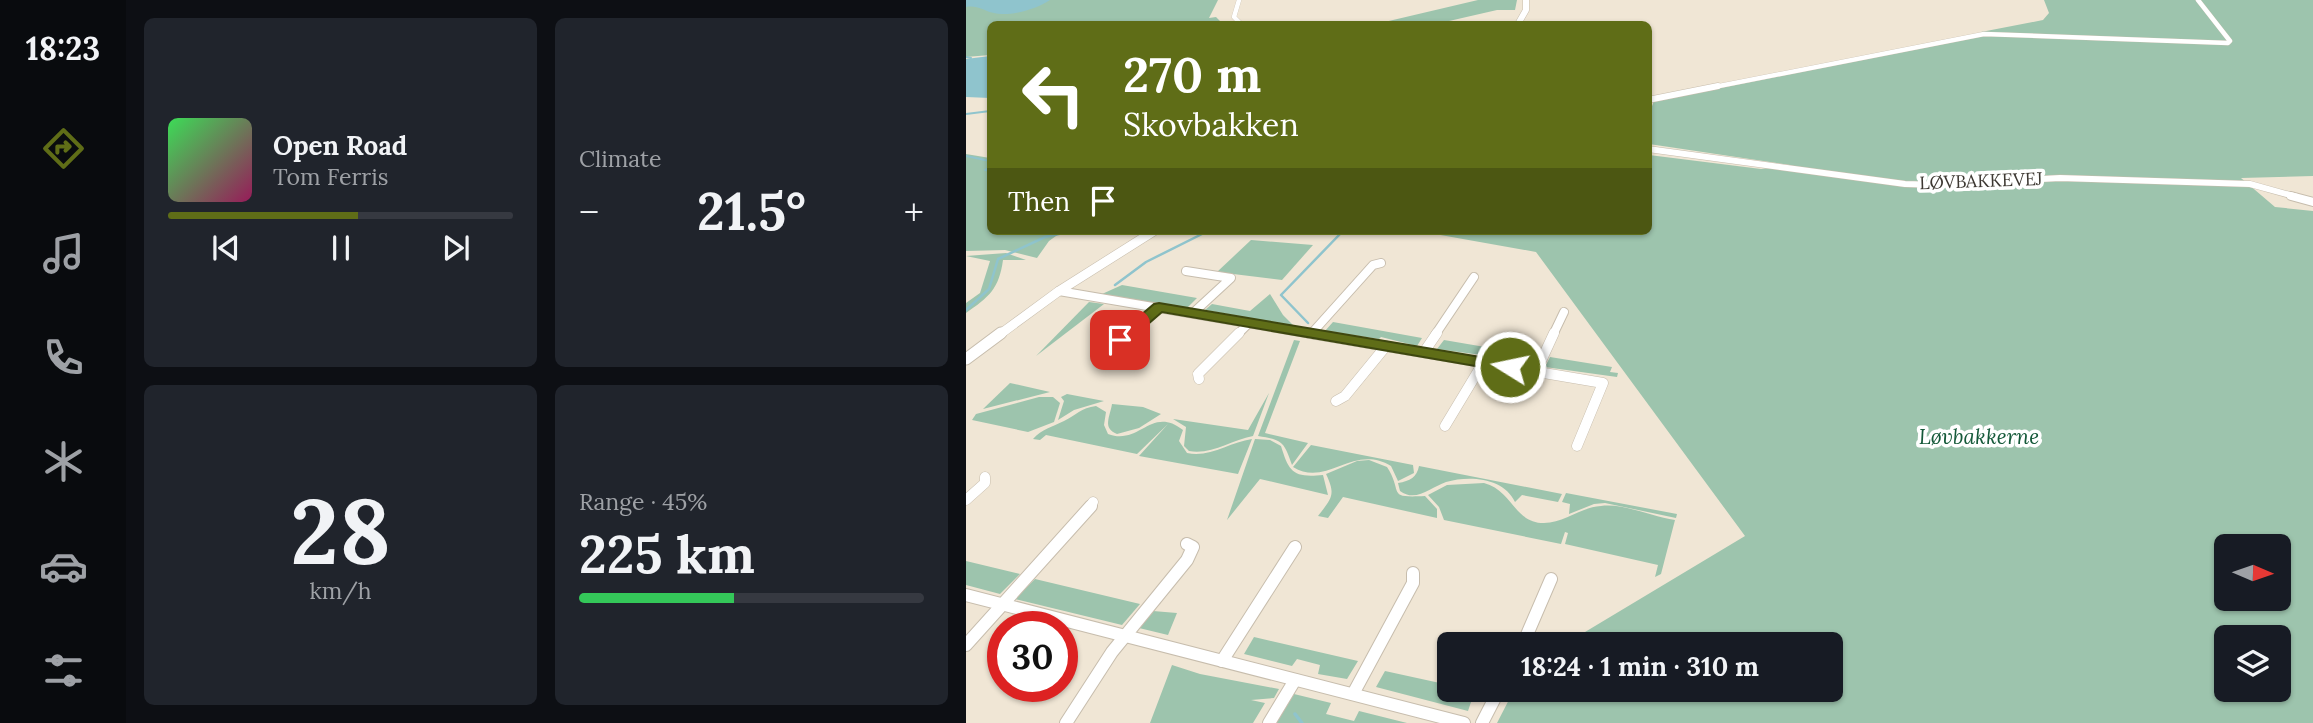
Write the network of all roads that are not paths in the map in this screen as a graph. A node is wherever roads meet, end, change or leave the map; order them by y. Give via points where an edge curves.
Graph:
1 (1239, 0) edge
2 (1526, 0) edge
3 (2198, 0) edge
4 (1238, 21) edge
5 (1520, 21) edge
6 (1652, 99) edge
7 (1652, 150) edge
8 (2313, 202) edge
9 (1148, 235) edge
10 (1381, 263) dead end
11 (1186, 271) dead end
12 (1474, 277) dead end
13 (1059, 291) junction
14 (1159, 307) junction
15 (1564, 312) dead end
16 (1193, 313) junction
17 (1249, 323) junction
18 (1312, 333) junction
19 (1386, 346) junction
20 (1424, 352) junction
21 (1096, 356) dead end
22 (966, 359) edge
23 (1483, 363) junction
24 (1536, 372) junction
25 (1199, 379) dead end
26 (1336, 401) dead end
27 (1445, 426) dead end
28 (1577, 446) dead end
29 (985, 477) dead end
30 (966, 500) edge
31 (1094, 502) dead end
32 (1187, 544) dead end
33 (1295, 547) dead end
34 (1413, 573) dead end
35 (1551, 579) dead end
36 (966, 595) edge
37 (1000, 604) junction
38 (1528, 632) edge
39 (1124, 636) junction
40 (966, 645) edge
41 (1222, 661) junction
42 (1295, 680) junction
43 (1353, 694) junction
44 (1493, 702) edge
45 (1066, 723) edge
46 (1269, 723) edge
47 (1464, 723) edge
48 (1482, 723) edge

1 - 4 street via 1234,18
2 - 5 street
3 - 6 street via 2228,43 1984,34
7 - 8 street, LØVBAKKEVEJ via 1905,184 2060,178 2250,184
9 - 13 street
10 - 18 street via 1373,265
11 - 16 street via 1231,278
12 - 20 street
13 - 14 street
13 - 22 street
14 - 16 street
14 - 21 street
15 - 24 street
16 - 17 street
17 - 18 street
17 - 25 street via 1198,374
18 - 19 street
19 - 20 street
19 - 26 street
20 - 23 street
23 - 24 street
23 - 27 street
24 - 28 street via 1603,383
29 - 30 street via 985,484
31 - 37 street
32 - 39 street via 1193,547 1187,560
33 - 41 street
34 - 43 street via 1413,583
35 - 38 street
36 - 37 street
37 - 39 street
37 - 40 street
39 - 41 street
39 - 45 street
41 - 42 street
42 - 43 street
42 - 46 street
43 - 47 street
44 - 48 street

